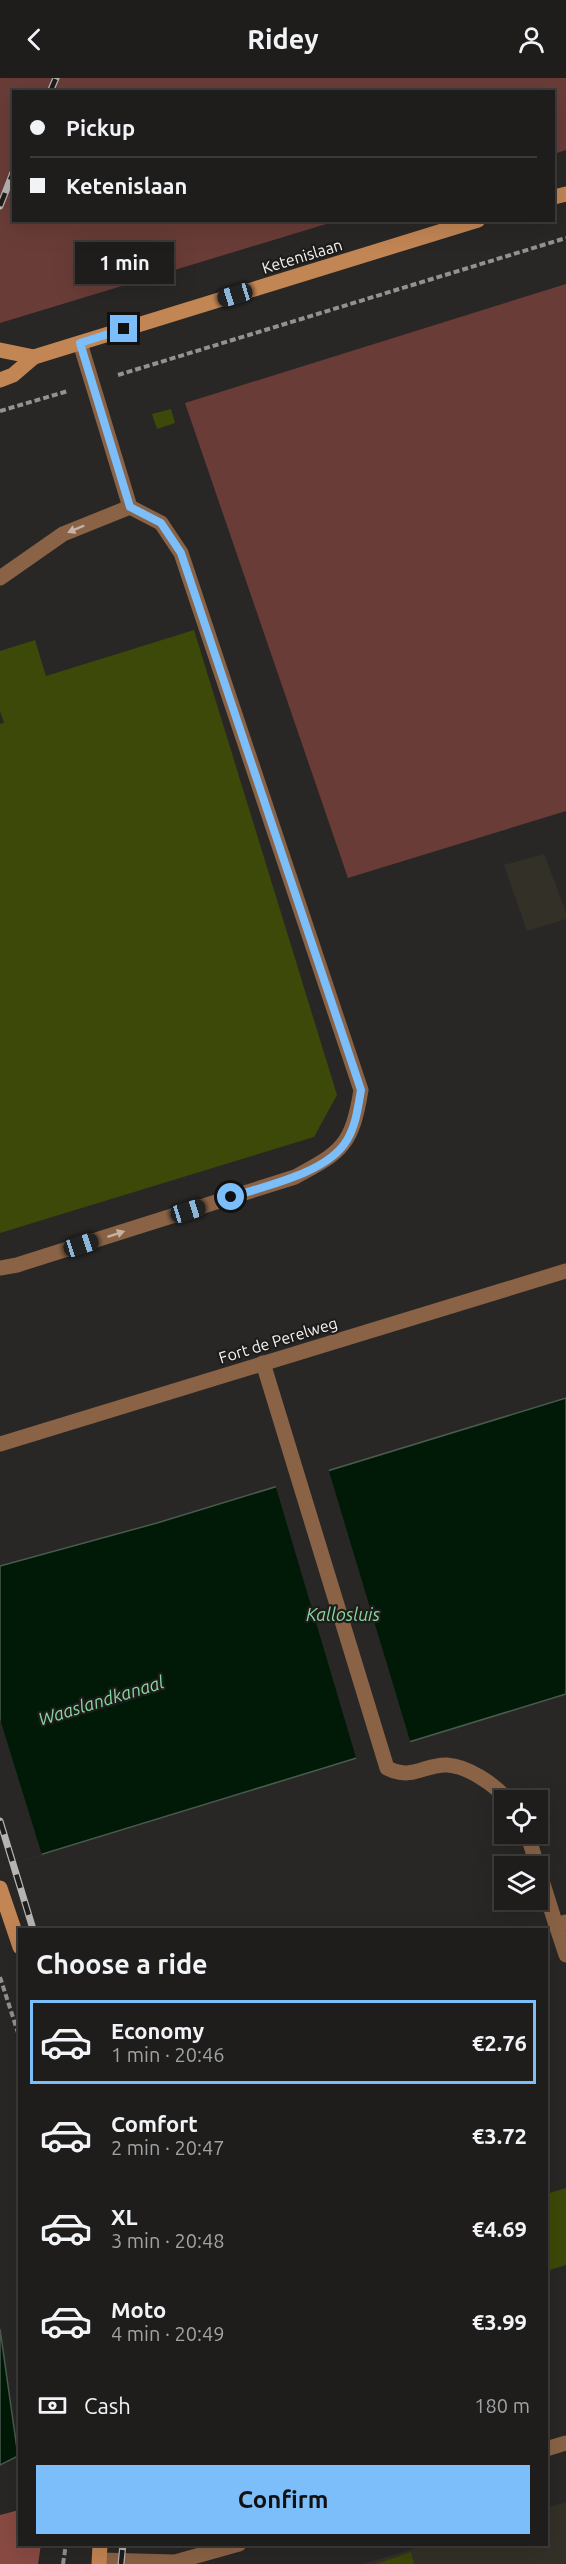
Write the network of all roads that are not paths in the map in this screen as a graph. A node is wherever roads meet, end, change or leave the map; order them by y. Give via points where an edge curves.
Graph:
1 (472, 222) edge
2 (80, 343) junction
3 (0, 350) edge
4 (34, 357) junction
5 (0, 380) edge
6 (130, 507) junction
7 (0, 578) edge
8 (0, 1268) edge
9 (566, 1271) edge
10 (263, 1363) junction
11 (0, 1444) edge
12 (500, 1790) edge
13 (531, 1844) edge
14 (0, 1888) edge
15 (561, 1923) edge
16 (18, 1941) edge
17 (566, 1954) edge
18 (566, 2443) edge
19 (548, 2448) edge
20 (100, 2546) edge
21 (232, 2546) edge
22 (100, 2562) edge

1 - 2 main road, Ketenislaan
2 - 4 main road, Ketenislaan
2 - 6 street
3 - 4 main road, Ketenislaan
4 - 5 main road, Ketenislaan via 13,375
6 -> 7 street via 63,534
8 -> 6 street via 295,1177 327,1161 347,1142 358,1108 361,1090 181,553 161,523
9 - 10 street, Fort de Perelweg
10 - 11 street, Fort de Perelweg
10 - 12 street via 387,1768 398,1773 419,1772 447,1765 476,1774
13 - 15 street
14 - 16 main road
15 - 17 street
18 - 19 street
20 - 22 main road
21 - 22 street via 175,2562

